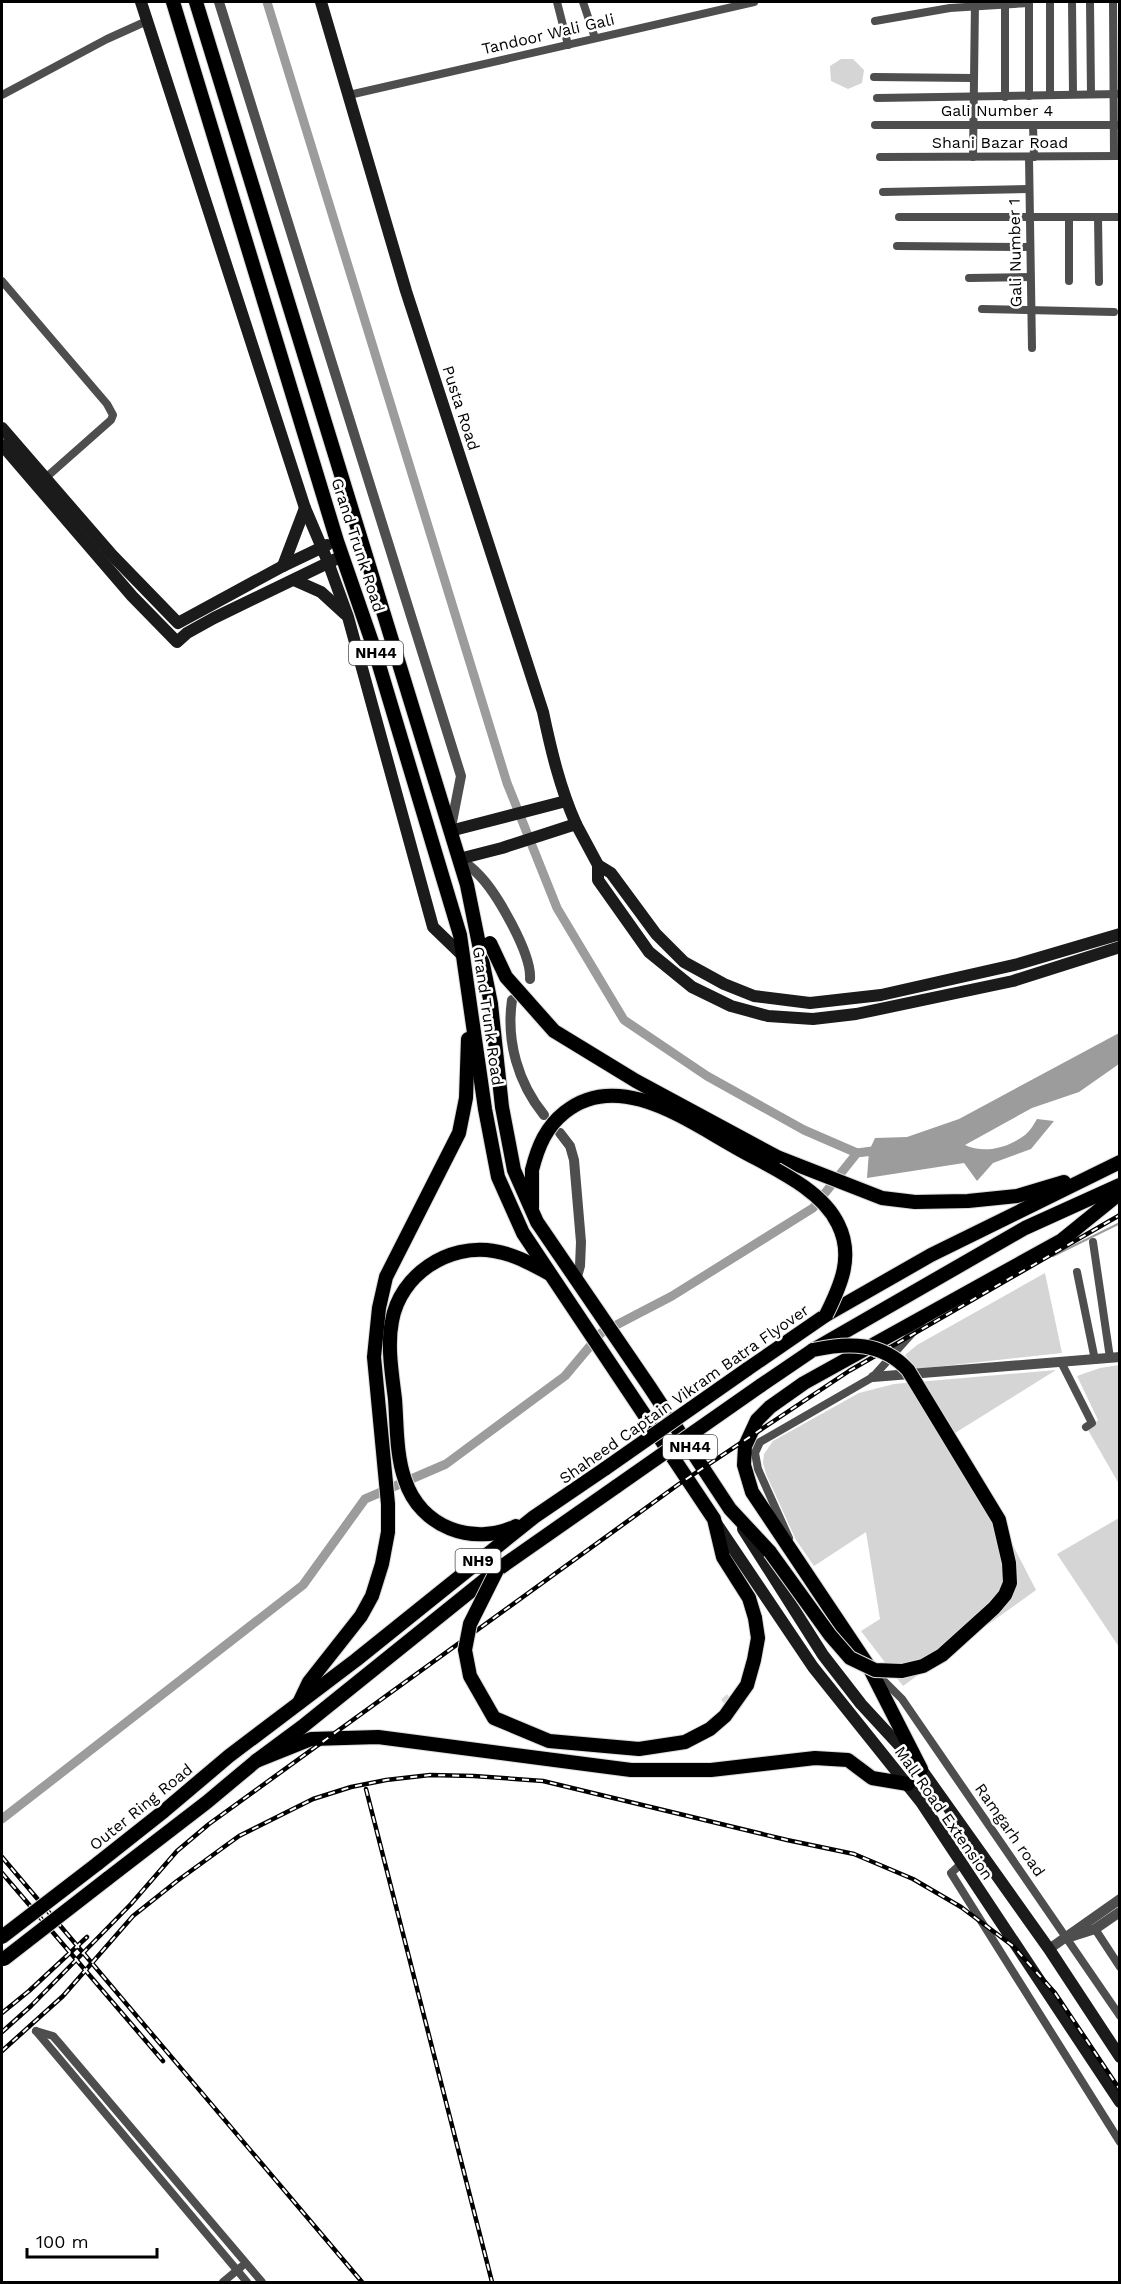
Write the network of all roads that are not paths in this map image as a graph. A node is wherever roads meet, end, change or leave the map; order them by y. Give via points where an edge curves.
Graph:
1 (141, 2) edge
2 (173, 2) edge
3 (196, 2) edge
4 (219, 2) edge
5 (321, 2) edge
6 (557, 2) edge
7 (583, 2) edge
8 (754, 2) edge
9 (1029, 2) edge
10 (1050, 2) edge
11 (1072, 2) edge
12 (1090, 2) edge
13 (1113, 2) edge
14 (743, 3) edge
15 (975, 3) edge
16 (1005, 4) junction
17 (147, 21) junction
18 (875, 21) dead end
19 (1116, 36) edge
20 (595, 38) junction
21 (568, 45) junction
22 (874, 77) dead end
23 (972, 78) junction
24 (1073, 94) junction
25 (1092, 94) junction
26 (1117, 94) edge
27 (2, 95) edge
28 (349, 95) junction
29 (1050, 95) junction
30 (1029, 96) junction
31 (1005, 97) junction
32 (877, 98) dead end
33 (972, 98) junction
34 (875, 125) dead end
35 (1034, 125) junction
36 (1117, 125) edge
37 (973, 126) junction
38 (1117, 156) edge
39 (880, 157) dead end
40 (973, 157) junction
41 (1032, 157) junction
42 (1029, 189) junction
43 (883, 192) dead end
44 (1029, 216) junction
45 (1098, 216) junction
46 (899, 217) dead end
47 (1069, 217) junction
48 (1119, 217) edge
49 (897, 246) dead end
50 (1030, 247) junction
51 (1030, 277) junction
52 (969, 278) dead end
53 (2, 280) edge
54 (1069, 281) dead end
55 (1099, 282) dead end
56 (982, 309) dead end
57 (1031, 310) junction
58 (1114, 312) dead end
59 (1032, 348) dead end
60 (2, 428) edge
61 (2, 445) edge
62 (41, 483) junction
63 (305, 508) junction
64 (337, 542) junction
65 (322, 547) junction
66 (342, 557) junction
67 (328, 562) junction
68 (283, 566) junction
69 (294, 580) junction
70 (348, 616) junction
71 (178, 623) junction
72 (167, 631) junction
73 (187, 633) junction
74 (567, 801) junction
75 (576, 824) junction
76 (450, 831) junction
77 (459, 859) junction
78 (598, 865) junction
79 (471, 901) junction
80 (1119, 933) edge
81 (1119, 947) edge
82 (462, 955) junction
83 (530, 979) dead end
84 (512, 1000) dead end
85 (469, 1005) junction
86 (544, 1115) dead end
87 (560, 1133) dead end
88 (1119, 1162) edge
89 (1119, 1185) edge
90 (1119, 1193) edge
91 (532, 1211) junction
92 (1093, 1242) dead end
93 (1077, 1272) dead end
94 (553, 1276) junction
95 (576, 1280) junction
96 (930, 1313) junction
97 (826, 1315) junction
98 (813, 1350) junction
99 (1115, 1358) edge
100 (1095, 1360) junction
101 (1061, 1362) junction
102 (873, 1377) junction
103 (1086, 1427) dead end
104 (730, 1509) junction
105 (534, 1517) junction
106 (714, 1519) junction
107 (800, 1564) junction
108 (497, 1570) junction
109 (869, 1667) junction
110 (299, 1703) junction
111 (256, 1761) junction
112 (921, 1770) junction
113 (908, 1784) junction
114 (962, 1864) junction
115 (1119, 1899) edge
116 (1119, 1912) edge
117 (1095, 1929) junction
118 (2, 1936) edge
119 (1067, 1938) junction
120 (1049, 1949) junction
121 (3, 1960) edge
122 (1118, 1962) edge
123 (1119, 2016) edge
124 (1119, 2057) edge
125 (1119, 2102) edge
126 (1119, 2139) edge
127 (246, 2263) junction
128 (237, 2271) junction
129 (223, 2283) edge
130 (247, 2283) edge
131 (262, 2283) edge

1 - 17 main road
2 - 64 highway, Grand Trunk Road / NH44
3 - 76 highway, Grand Trunk Road / NH44
4 - 76 street via 460,776
5 - 28 main road, Pusta Road
6 - 21 street
7 - 20 street
8 - 14 street, Tandoor Wali Gali
9 - 16 street
9 - 30 street
10 - 29 street
11 - 24 street
12 - 25 street
13 - 19 street
14 - 20 street, Tandoor Wali Gali
15 - 16 street
15 - 18 street
15 - 23 street
16 - 31 street
17 - 27 street
17 - 63 main road
19 - 26 street
20 - 21 street, Tandoor Wali Gali
21 - 28 street, Tandoor Wali Gali
22 - 23 street
23 - 33 street
24 - 25 street
24 - 29 street
25 - 26 street
26 - 36 street
28 - 74 main road, Pusta Road via 406,291 543,712
29 - 30 street
30 - 31 street
31 - 33 street
32 - 33 street
33 - 37 street
34 - 37 street, Gali Number 4
35 - 36 street, Gali Number 4
35 - 37 street, Gali Number 4
35 - 41 street, Gali Number 1
36 - 38 street
37 - 40 street
38 - 41 street, Shani Bazar Road
39 - 40 street, Shani Bazar Road
40 - 41 street, Shani Bazar Road
41 - 42 street, Gali Number 1
42 - 43 street
42 - 44 street, Gali Number 1
44 - 46 street
44 - 47 street
44 - 50 street, Gali Number 1
45 - 47 street
45 - 48 street
45 - 55 street
47 - 54 street
49 - 50 street
50 - 51 street, Gali Number 1
51 - 52 street
51 - 57 street, Gali Number 1
53 - 62 street via 113,416
56 - 57 street
57 - 58 street
57 - 59 street, Gali Number 1
60 - 62 main road
61 - 62 main road
62 - 71 main road
62 - 72 main road via 132,596
63 - 65 main road
63 - 68 main road
64 - 65 main road
64 - 66 highway, Grand Trunk Road / NH44
65 - 67 main road
65 - 68 main road
66 - 67 main road
66 - 82 highway, Grand Trunk Road / NH44 via 380,667 460,935
67 - 69 main road
67 - 70 main road
68 - 71 main road
69 - 70 main road via 321,592
69 - 73 main road
70 - 82 main road via 433,927
71 - 72 main road
71 - 73 main road
72 - 73 main road via 177,642
74 - 75 main road, Pusta Road
74 - 76 main road
75 - 77 main road
75 - 78 main road, Pusta Road
76 - 77 highway, Grand Trunk Road / NH44
77 - 79 highway, Grand Trunk Road / NH44
77 - 83 street via 477,872 500,905 529,963
78 - 80 main road via 611,873 656,934 684,962 754,996 810,1003 881,995 1018,964
78 - 81 main road via 598,880 649,952 692,987 731,1006 768,1016 813,1019 938,998 1013,981
79 - 88 highway, bridge via 506,977 554,1031 636,1081 776,1157 882,1198 915,1202 1017,1196
79 - 91 highway, Grand Trunk Road / NH44 via 491,1004 514,1170
82 - 85 highway, Grand Trunk Road / NH44
84 - 86 street via 509,1017 518,1067 533,1101
85 - 94 highway, Grand Trunk Road / NH44 via 498,1177 523,1233
85 - 110 highway via 466,1098 459,1133 386,1277 379,1308 374,1357 388,1504 382,1564 361,1616 309,1682
87 - 95 street via 572,1148 574,1160 581,1249
88 - 97 highway, Shaheed Captain Vikram Batra Flyover via 931,1256
89 - 98 highway, bridge via 1025,1228
90 - 96 highway via 1062,1240
91 - 95 highway, Grand Trunk Road / NH44
91 - 97 highway, bridge via 532,1170 537,1151 545,1133 572,1106 590,1098 618,1096 665,1109 811,1192 831,1212 843,1238 845,1265
92 - 99 street
93 - 100 street
94 - 105 highway via 510,1254 492,1250 455,1253 427,1266 413,1278 392,1320 390,1339 405,1481 419,1506 454,1531 483,1535 504,1531
94 - 106 highway, Grand Trunk Road / NH44
95 - 104 highway, Grand Trunk Road / NH44
96 - 102 street
96 - 107 highway via 804,1383 770,1407 752,1429 744,1456 748,1484
97 - 105 highway, Shaheed Captain Vikram Batra Flyover / NH9, bridge
98 - 104 highway, bridge via 868,1346 892,1356 908,1370 999,1520 1009,1563 1010,1583 1005,1596 942,1655 923,1666 902,1671 875,1670 850,1658 770,1552
98 - 108 highway, NH9, bridge
99 - 100 street
100 - 101 street
101 - 102 street
101 - 103 street via 1092,1423
102 - 107 street via 760,1442 755,1453 758,1469
104 - 112 main road, Mall Road Extension via 823,1655
105 - 110 highway, Shaheed Captain Vikram Batra Flyover / NH9
106 - 108 highway, bridge via 723,1557 749,1598 758,1638 747,1685 725,1716 685,1742 639,1749 549,1742 494,1718 470,1676 465,1650 470,1624
106 - 113 main road, Mall Road Extension via 813,1667
107 - 109 highway
108 - 111 highway
109 - 112 highway
109 - 119 street, Ramgarh road via 902,1699
110 - 118 highway, Outer Ring Road / NH9, bridge
111 - 113 highway via 311,1739 378,1737 631,1770 711,1770 815,1758 848,1760 872,1778
111 - 121 highway, bridge
112 - 120 main road, Mall Road Extension
113 - 114 main road, Mall Road Extension
114 - 125 main road, Mall Road Extension
114 - 126 street via 951,1873
115 - 119 street
116 - 117 street
117 - 119 street
117 - 122 street
119 - 120 street
119 - 123 street, Ramgarh road
120 - 124 main road, Mall Road Extension
127 - 128 street
127 - 128 street via 60,2043 53,2036 36,2031
127 - 131 street
128 - 129 street
128 - 130 street

